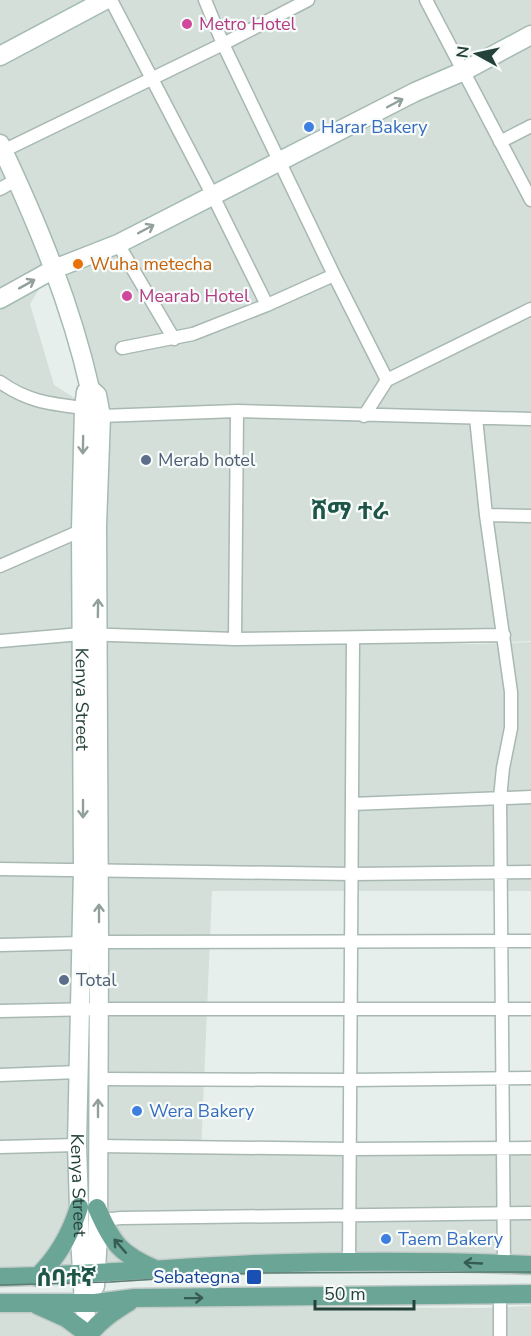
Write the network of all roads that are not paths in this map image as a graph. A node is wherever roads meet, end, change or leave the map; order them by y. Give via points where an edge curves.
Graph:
1 (105, 0) edge
2 (111, 0) edge
3 (205, 0) edge
4 (308, 0) edge
5 (426, 0) edge
6 (531, 35) edge
7 (223, 44) junction
8 (0, 56) edge
9 (464, 71) junction
10 (151, 77) junction
11 (531, 126) edge
12 (500, 142) junction
13 (2, 148) edge
14 (280, 160) junction
15 (16, 180) junction
16 (0, 189) edge
17 (213, 194) junction
18 (531, 200) edge
19 (118, 244) junction
20 (54, 269) junction
21 (334, 275) junction
22 (0, 299) edge
23 (267, 305) junction
24 (531, 309) edge
25 (174, 339) junction
26 (122, 348) dead end
27 (387, 380) junction
28 (0, 382) edge
29 (90, 388) junction
30 (84, 408) junction
31 (237, 411) junction
32 (101, 416) junction
33 (364, 416) junction
34 (476, 418) junction
35 (531, 419) edge
36 (486, 515) junction
37 (531, 516) edge
38 (89, 527) junction
39 (0, 566) edge
40 (89, 634) junction
41 (504, 635) junction
42 (353, 638) junction
43 (235, 639) junction
44 (0, 640) edge
45 (531, 797) edge
46 (500, 798) junction
47 (352, 804) junction
48 (0, 869) edge
49 (91, 869) junction
50 (531, 872) edge
51 (501, 873) junction
52 (352, 874) junction
53 (351, 940) junction
54 (502, 940) junction
55 (531, 941) edge
56 (90, 943) junction
57 (0, 945) edge
58 (89, 1009) junction
59 (502, 1009) junction
60 (351, 1010) junction
61 (531, 1010) edge
62 (0, 1011) edge
63 (78, 1072) junction
64 (0, 1075) edge
65 (98, 1078) junction
66 (503, 1078) junction
67 (531, 1078) edge
68 (350, 1080) junction
69 (77, 1145) junction
70 (97, 1146) junction
71 (0, 1147) edge
72 (503, 1148) junction
73 (531, 1148) edge
74 (350, 1149) junction
75 (93, 1212) junction
76 (504, 1213) junction
77 (531, 1213) edge
78 (349, 1214) junction
79 (349, 1263) junction
80 (504, 1264) junction
81 (531, 1265) edge
82 (156, 1270) junction
83 (89, 1274) junction
84 (37, 1276) junction
85 (0, 1277) edge
86 (500, 1294) junction
87 (531, 1294) edge
88 (135, 1298) junction
89 (30, 1302) junction
90 (0, 1303) edge
91 (90, 1303) junction
92 (89, 1332) edge
93 (500, 1336) edge

1 - 8 main road
2 - 10 street
3 - 7 street
4 - 7 street
5 - 9 street
6 - 9 main road
7 - 10 street
7 - 14 street
9 - 12 street
14 -> 9 main road
10 - 13 street
10 - 17 street
11 - 12 street
12 - 18 street
13 - 15 main road
14 - 17 main road
14 - 21 street
15 - 16 street
15 - 20 main road
19 -> 17 main road
17 - 23 street
19 - 20 main road
19 - 25 street
22 -> 20 main road
20 - 29 main road
21 - 23 street
21 - 27 street
23 - 25 street
24 - 27 street
25 - 26 street
27 - 33 street
28 - 30 street via 35,401
29 - 30 main road
29 - 32 main road via 97,395
30 -> 38 main road
31 - 32 street
31 - 33 street
31 - 43 street
32 - 38 main road
33 - 34 street
34 - 35 street
34 - 36 street
36 - 37 street
36 - 41 street
38 - 39 street
38 - 40 main road, Kenya Street
40 - 43 street
40 - 44 street
40 - 49 main road, Kenya Street
41 - 42 street
41 - 46 street via 511,728
42 - 43 street
42 - 47 street
45 - 46 street
46 - 47 street
46 - 51 street
47 - 52 street
48 - 49 street
49 - 52 street
49 - 56 main road, Kenya Street
50 - 51 street
51 - 52 street
51 - 54 street
52 - 53 street
53 - 54 street
53 - 56 street
53 - 60 street
54 - 55 street
54 - 59 street
56 - 57 street
56 - 58 main road, Kenya Street
58 - 60 street
58 - 62 street
58 - 63 main road, Kenya Street
58 - 65 main road
59 - 60 street
59 - 61 street
59 - 66 street
60 - 68 street
63 - 64 street
63 - 69 main road, Kenya Street
65 - 68 street
70 -> 65 main road
66 - 67 street
66 - 68 street
66 - 72 street
68 - 74 street
69 - 71 street
69 - 75 main road, Kenya Street
70 - 74 street
70 - 75 main road
72 - 73 street
72 - 74 street
72 - 76 street
74 - 78 street
75 - 78 street
82 -> 75 main road via 131,1259 120,1249
75 - 83 main road
75 - 84 main road via 73,1226
76 - 77 street
76 - 78 street
76 - 80 street
78 - 79 street
80 -> 79 main road
79 - 82 main road
80 - 81 main road
82 - 83 main road
83 - 84 main road
83 - 91 main road
84 - 85 main road
86 - 87 main road
88 -> 86 main road
86 - 93 street
88 - 91 main road
88 - 92 main road via 108,1314
89 - 90 main road
89 - 91 main road
89 - 92 main road
91 - 92 main road

